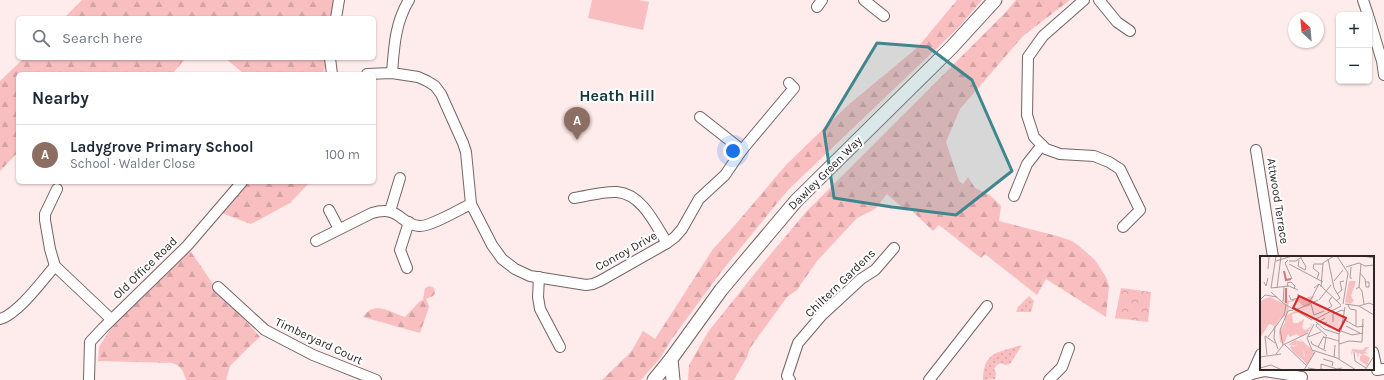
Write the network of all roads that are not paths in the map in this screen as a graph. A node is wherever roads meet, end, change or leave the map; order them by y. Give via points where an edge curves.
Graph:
1 (339, 0) edge
2 (409, 0) edge
3 (864, 0) edge
4 (995, 0) edge
5 (1084, 0) edge
6 (1099, 0) edge
7 (1363, 0) edge
8 (1368, 12) edge
9 (336, 16) edge
10 (884, 16) dead end
11 (1372, 26) edge
12 (1130, 31) dead end
13 (330, 60) edge
14 (1383, 61) edge
15 (332, 72) edge
16 (392, 73) junction
17 (376, 74) edge
18 (1384, 75) edge
19 (789, 83) dead end
20 (700, 117) dead end
21 (1042, 145) junction
22 (742, 150) junction
23 (1256, 150) dead end
24 (400, 178) dead end
25 (240, 184) edge
26 (56, 189) dead end
27 (1014, 196) dead end
28 (574, 198) dead end
29 (471, 204) junction
30 (330, 210) dead end
31 (390, 211) junction
32 (409, 222) junction
33 (1123, 227) dead end
34 (339, 229) junction
35 (316, 241) dead end
36 (667, 243) junction
37 (894, 248) dead end
38 (1273, 256) edge
39 (56, 266) junction
40 (407, 268) dead end
41 (539, 277) junction
42 (218, 287) dead end
43 (987, 306) dead end
44 (0, 319) edge
45 (111, 320) junction
46 (560, 347) dead end
47 (1069, 348) dead end
48 (1260, 356) edge
49 (1374, 356) edge
50 (671, 359) junction
51 (1384, 369) edge
52 (1252, 374) junction
53 (1301, 375) edge
54 (89, 380) edge
55 (376, 380) edge
56 (654, 380) edge
57 (674, 380) edge
58 (790, 380) edge
59 (929, 380) edge
60 (1049, 380) edge
61 (1239, 380) edge

1 - 9 street
2 - 16 street via 396,28
3 - 10 street
4 - 50 main road, Dawley Green Way via 951,48 796,201 721,290
5 - 21 street via 1043,36 1028,57 1027,115 1034,136
6 - 12 street via 1117,22
7 - 8 street
11 - 14 street
13 - 15 street
14 - 18 street
16 - 17 street
16 - 29 street, Conroy Drive via 418,77 435,86 441,94 466,152
19 - 22 street, Conroy Drive via 794,88
20 - 22 street
21 - 27 street via 1027,164
21 - 33 street via 1060,154 1094,156 1120,169 1140,210
22 - 36 street, Conroy Drive via 725,175 699,199 682,229
23 - 38 street, Attwood Terrace
24 - 31 street
25 - 45 street, Old Office Road via 187,246
26 - 39 street via 45,214 50,249
28 - 36 street via 616,192 632,196 643,206
29 - 32 street via 426,226
29 - 41 street, Conroy Drive via 502,259 523,273
30 - 34 street
31 - 32 street
31 - 34 street via 372,213
32 - 40 street via 400,250
34 - 35 street
36 - 41 street, Conroy Drive via 593,284
37 - 58 street, Chiltern Gardens via 875,270 861,279 822,315 798,343 787,376
39 - 44 street via 17,309
39 - 45 street
41 - 46 street via 540,310
42 - 55 street, Timberyard Court via 265,330 313,355
43 - 59 street
45 - 54 street, Old Office Road via 90,342
47 - 60 street via 1062,367
48 - 52 street
49 - 51 street via 1377,370
50 - 56 main road, Dawley Green Way
50 - 57 main road
52 - 53 street via 1265,371
52 - 61 street

